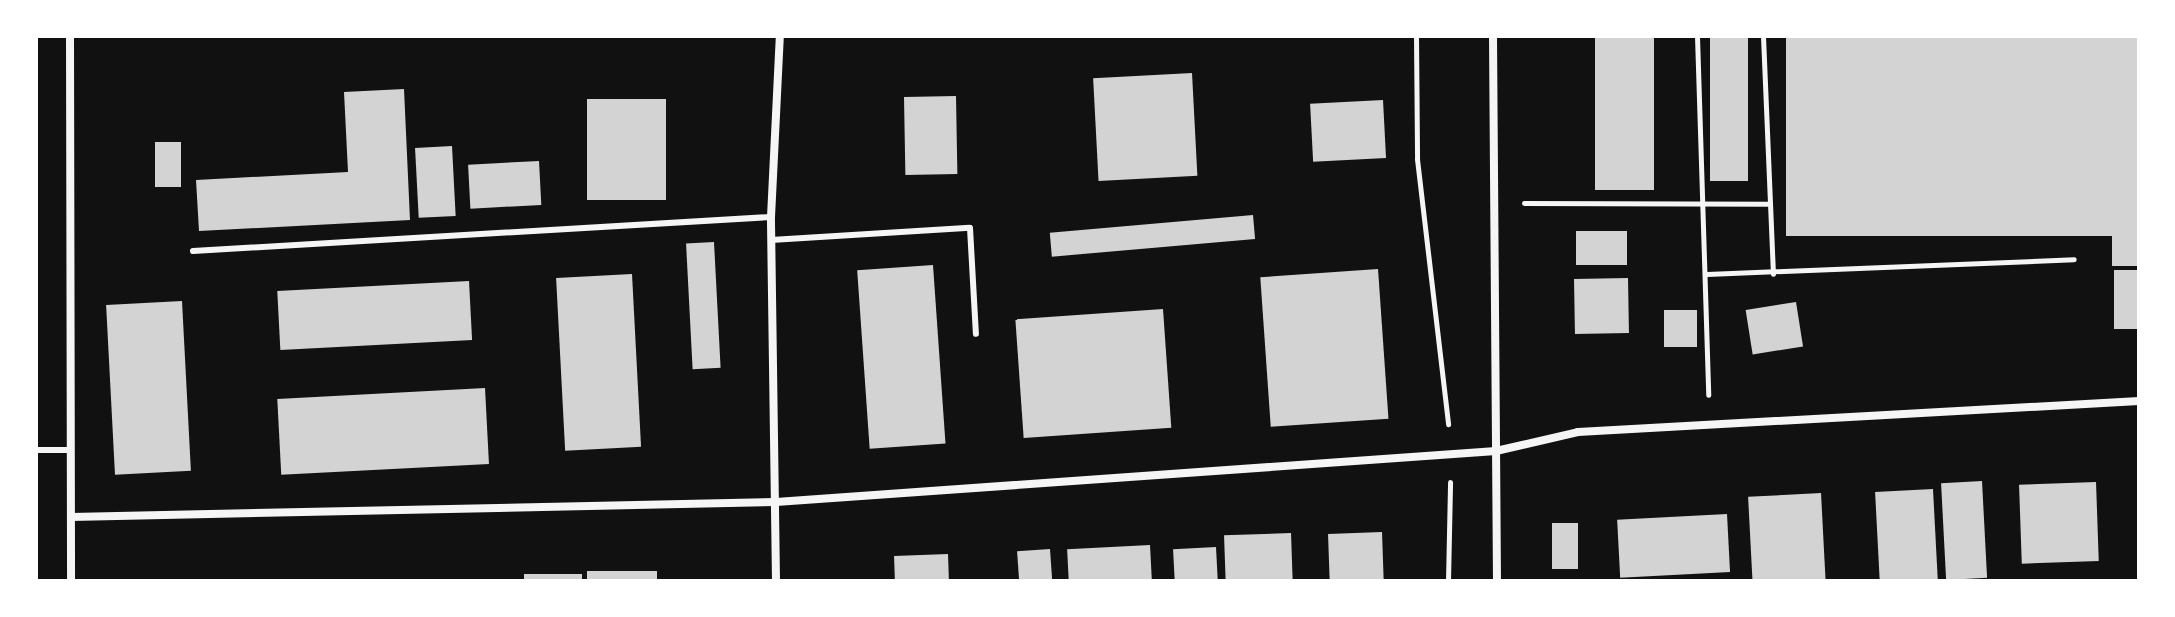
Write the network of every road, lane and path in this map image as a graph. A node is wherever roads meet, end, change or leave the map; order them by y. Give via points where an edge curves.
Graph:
1 (70, 36) edge
2 (780, 36) edge
3 (1416, 36) edge
4 (1493, 36) edge
5 (1697, 36) edge
6 (1763, 36) edge
7 (1494, 202) junction
8 (1770, 204) junction
9 (1700, 207) junction
10 (771, 217) junction
11 (771, 240) junction
12 (193, 251) dead end
13 (2074, 259) dead end
14 (1707, 274) junction
15 (1773, 274) junction
16 (976, 334) dead end
17 (2139, 401) edge
18 (1708, 425) junction
19 (36, 450) edge
20 (70, 450) junction
21 (1496, 451) junction
22 (1451, 454) junction
23 (776, 502) junction
24 (71, 517) junction
25 (71, 581) edge
26 (776, 581) edge
27 (1448, 581) edge
28 (1497, 581) edge

1 - 20 street
2 - 10 street
3 - 22 path via 1417,159
4 - 7 street
5 - 9 path
6 - 8 path
7 - 9 path
7 - 21 street
8 - 9 path
8 - 15 path
9 - 14 path
10 - 11 street
10 - 12 lane
11 - 16 lane via 970,228
11 - 23 street
13 - 15 path
14 - 15 path
14 - 18 path
17 - 18 street
18 - 21 street via 1578,432
19 - 20 lane
20 - 24 street
21 - 22 street
21 - 28 street
22 - 23 street
22 - 27 path
23 - 24 street
23 - 26 street
24 - 25 street

